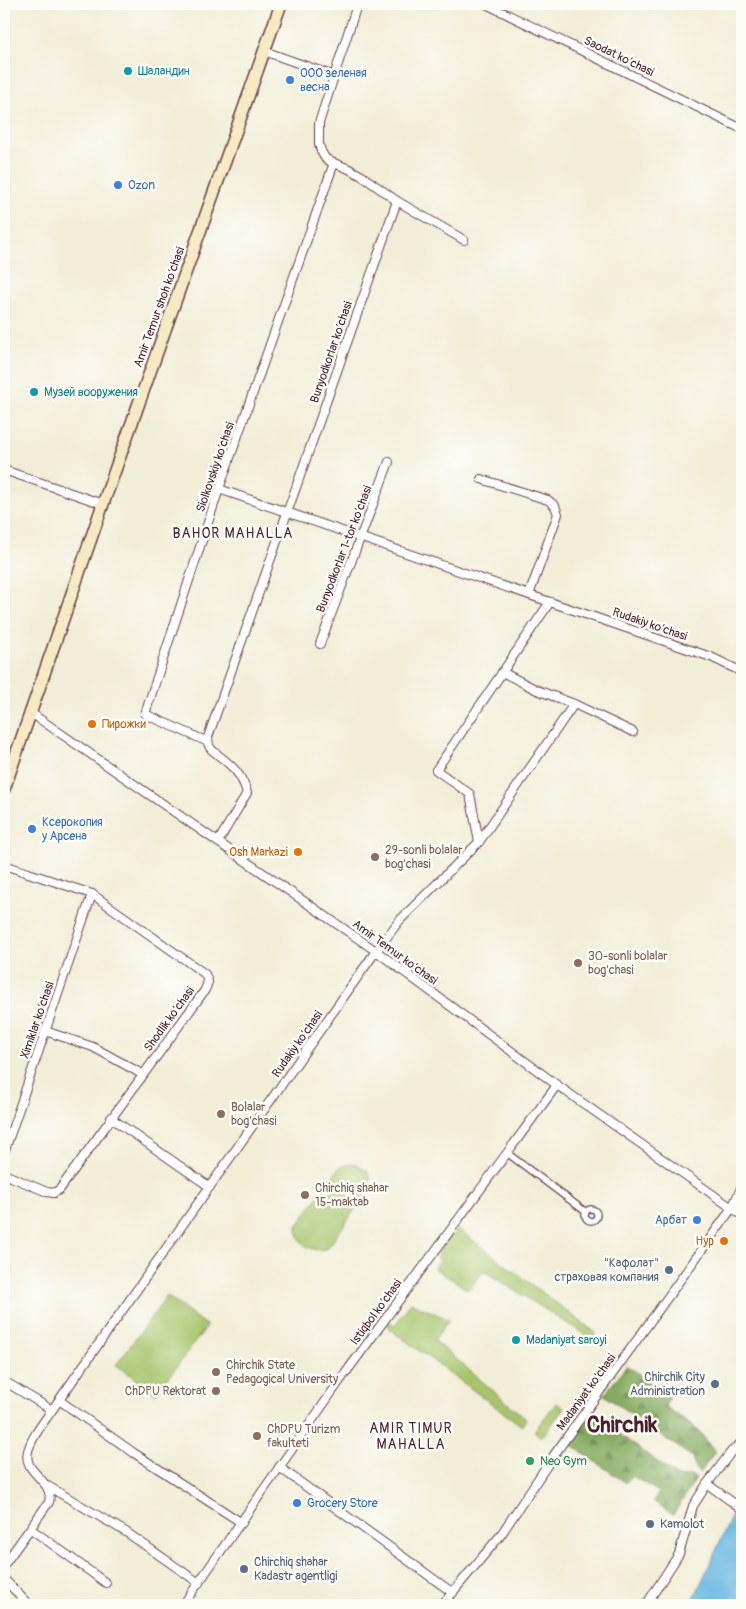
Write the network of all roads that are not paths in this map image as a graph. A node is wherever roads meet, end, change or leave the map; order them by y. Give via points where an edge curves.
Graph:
1 (281, 4) edge
2 (486, 4) edge
3 (356, 8) dead end
4 (264, 51) junction
5 (334, 76) junction
6 (742, 129) edge
7 (334, 163) junction
8 (397, 201) junction
9 (464, 240) dead end
10 (389, 462) dead end
11 (4, 470) edge
12 (481, 479) dead end
13 (219, 489) junction
14 (103, 504) junction
15 (287, 511) junction
16 (361, 537) junction
17 (529, 595) junction
18 (550, 602) junction
19 (320, 644) dead end
20 (502, 672) junction
21 (742, 672) edge
22 (574, 704) junction
23 (31, 713) junction
24 (633, 732) dead end
25 (208, 742) junction
26 (4, 789) edge
27 (218, 842) junction
28 (478, 842) junction
29 (4, 865) edge
30 (92, 894) junction
31 (376, 951) junction
32 (45, 1031) junction
33 (142, 1074) junction
34 (557, 1085) junction
35 (111, 1118) junction
36 (4, 1153) edge
37 (507, 1153) junction
38 (4, 1174) edge
39 (742, 1186) edge
40 (210, 1187) junction
41 (732, 1208) junction
42 (586, 1212) dead end
43 (742, 1215) edge
44 (4, 1381) edge
45 (59, 1400) junction
46 (52, 1410) junction
47 (742, 1442) edge
48 (278, 1468) junction
49 (707, 1484) junction
50 (46, 1485) junction
51 (742, 1509) edge
52 (242, 1523) junction
53 (31, 1529) junction
54 (4, 1565) edge
55 (4, 1579) edge
56 (106, 1583) dead end
57 (199, 1583) junction
58 (453, 1593) junction
59 (29, 1605) edge
60 (183, 1605) edge
61 (442, 1605) edge
62 (646, 1605) edge

1 - 4 main road, Amir Temur shoh ko‘chasi
2 - 6 street, Saodat ko‘chasi
3 - 5 street
4 - 5 street
4 - 14 main road, Amir Temur shoh ko‘chasi
5 - 7 street via 318,133 321,151
7 - 8 street via 362,176
7 - 13 street, Siolkovskiy ko‘chasi
8 - 9 street
8 - 15 street, Bunyodkorlar ko‘chasi
10 - 16 street, Bunyodkorlar 1-tor ko‘chasi
11 - 14 street
12 - 17 street via 548,500 555,506 558,514
13 - 15 street
13 - 25 street, Siolkovskiy ko‘chasi via 144,714
14 - 23 main road, Amir Temur shoh ko‘chasi
15 - 16 street
15 - 25 street, Bunyodkorlar ko‘chasi
16 - 17 street
16 - 19 street, Bunyodkorlar 1-tor ko‘chasi
17 - 18 street
18 - 20 street
18 - 21 street, Rudakiy ko‘chasi via 711,657
20 - 22 street
20 - 28 street via 436,770 470,794
22 - 24 street
22 - 28 street, Rudakiy ko‘chasi
23 - 26 main road, Amir Temur shoh ko‘chasi
23 - 27 street, Amir Temur ko‘chasi
25 - 27 street via 212,750 236,770 247,793
27 - 31 street, Amir Temur ko‘chasi
28 - 31 street, Rudakiy ko‘chasi via 400,920
29 - 30 street, Shodlik ko‘chasi
30 - 32 street, Ximiklar ko‘chasi
30 - 33 street, Shodlik ko‘chasi via 205,974 208,982
31 - 34 street, Amir Temur ko‘chasi
31 - 40 street, Rudakiy ko‘chasi
32 - 33 street via 93,1047
32 - 36 street, Ximiklar ko‘chasi
33 - 35 street, Shodlik ko‘chasi
34 - 37 street, Istiqbol ko‘chasi
34 - 41 street, Amir Temur ko‘chasi
35 - 38 street, Shodlik ko‘chasi via 54,1193
35 - 40 street
37 - 42 street
37 - 48 street, Istiqbol ko‘chasi
39 - 41 street, Madaniyat ko‘chasi
40 - 45 street, Rudakiy ko‘chasi
41 - 43 street, Amir Temur ko‘chasi
41 - 58 street, Madaniyat ko‘chasi via 554,1455 500,1536
44 - 46 street
45 - 46 street, Rudakiy ko‘chasi
45 - 52 street
46 - 50 street, Rudakiy ko‘chasi via 30,1444 27,1458 27,1464
47 - 49 street
48 - 52 street, Istiqbol ko‘chasi
48 - 58 street
49 - 51 street
49 - 62 street via 693,1506 678,1554
50 - 53 street via 49,1502
50 - 57 street, Rudakiy ko‘chasi via 126,1532
52 - 57 street, Istiqbol ko‘chasi
53 - 54 street
53 - 56 street
55 - 59 street
57 - 60 street, Istiqbol ko‘chasi
58 - 61 street, Madaniyat ko‘chasi

